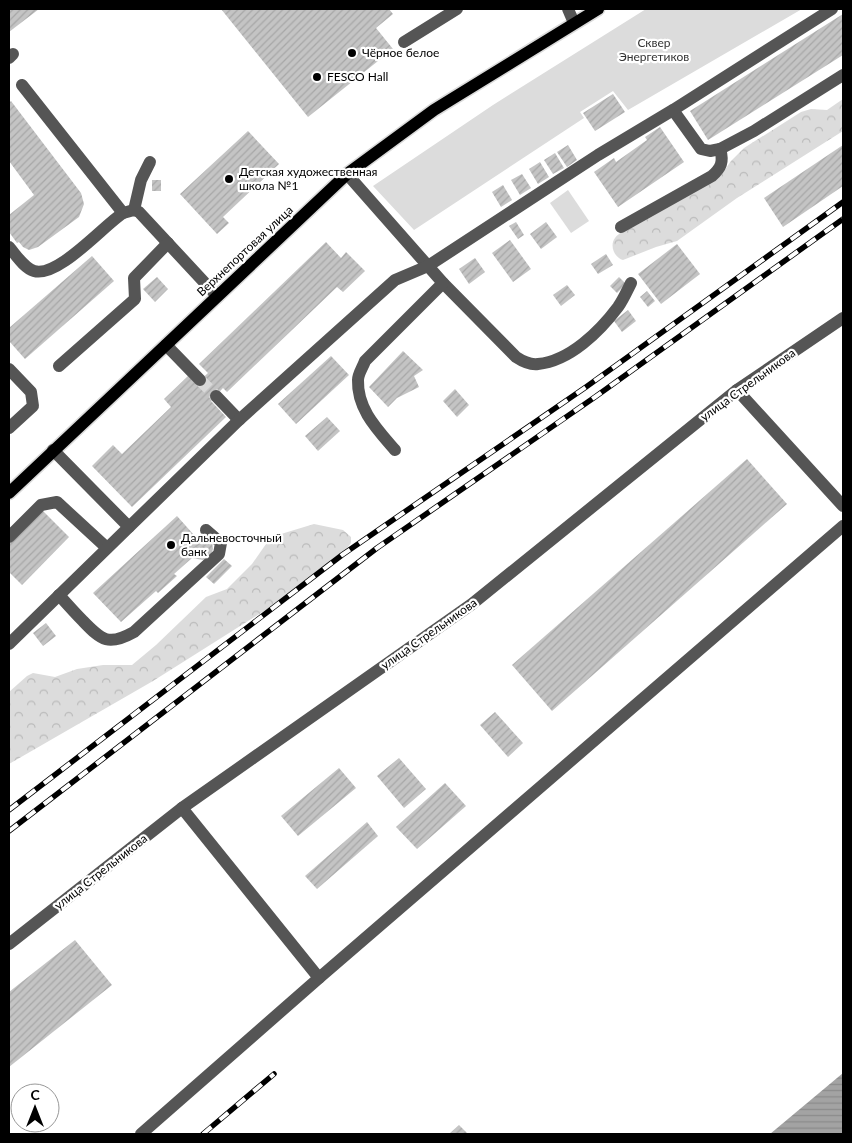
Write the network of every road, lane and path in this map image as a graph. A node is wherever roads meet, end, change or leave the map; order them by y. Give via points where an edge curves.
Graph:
1 (457, 9) edge
2 (568, 9) edge
3 (598, 9) edge
4 (832, 9) edge
5 (574, 23) junction
6 (404, 42) dead end
7 (843, 75) edge
8 (22, 85) dead end
9 (673, 110) junction
10 (720, 149) junction
11 (150, 162) dead end
12 (347, 174) junction
13 (129, 211) junction
14 (621, 227) dead end
15 (168, 243) junction
16 (9, 247) edge
17 (428, 266) junction
18 (443, 283) junction
19 (631, 283) dead end
20 (217, 296) junction
21 (843, 318) edge
22 (166, 344) junction
23 (59, 366) dead end
24 (9, 369) edge
25 (200, 380) tunnel mouth
26 (737, 390) junction
27 (216, 396) tunnel mouth
28 (239, 420) junction
29 (9, 428) edge
30 (53, 450) junction
31 (395, 450) dead end
32 (9, 493) edge
33 (843, 506) edge
34 (843, 526) edge
35 (129, 527) junction
36 (206, 530) dead end
37 (9, 537) edge
38 (107, 548) junction
39 (59, 595) junction
40 (9, 644) edge
41 (182, 808) junction
42 (9, 944) edge
43 (319, 978) junction
44 (141, 1134) edge

1 - 6 street
2 - 5 street
3 - 5 main road, Верхнепортовая улица
4 - 9 street
5 - 12 main road, Верхнепортовая улица via 434,110
7 - 10 street
8 - 13 street
9 - 10 street via 701,149
9 - 17 street
10 - 14 street via 723,161 712,176
11 - 13 street
12 - 17 street
12 - 20 main road, Верхнепортовая улица
13 - 15 street via 139,212
13 - 16 street via 47,271 32,271
15 - 20 street
15 - 23 street via 134,278 134,299
17 - 18 street
17 - 28 street via 395,280
18 - 19 street via 516,357 536,364 555,360 596,332 619,306
18 - 31 street via 365,362 358,378 368,418
20 - 22 main road, Верхнепортовая улица
21 - 26 street, улица Стрельникова
22 - 25 street
22 - 30 main road, Верхнепортовая улица
24 - 29 street via 31,392 33,406
26 - 33 street
26 - 41 street, улица Стрельникова via 472,604
27 - 28 street
28 - 35 street
30 - 32 main road, Верхнепортовая улица
30 - 35 street
34 - 43 street
35 - 38 street
36 - 39 street via 221,543 219,554 134,632 121,639 98,637
37 - 38 street via 41,505 57,502
38 - 39 street
39 - 40 street
41 - 42 street, улица Стрельникова
41 - 43 street
43 - 44 street

